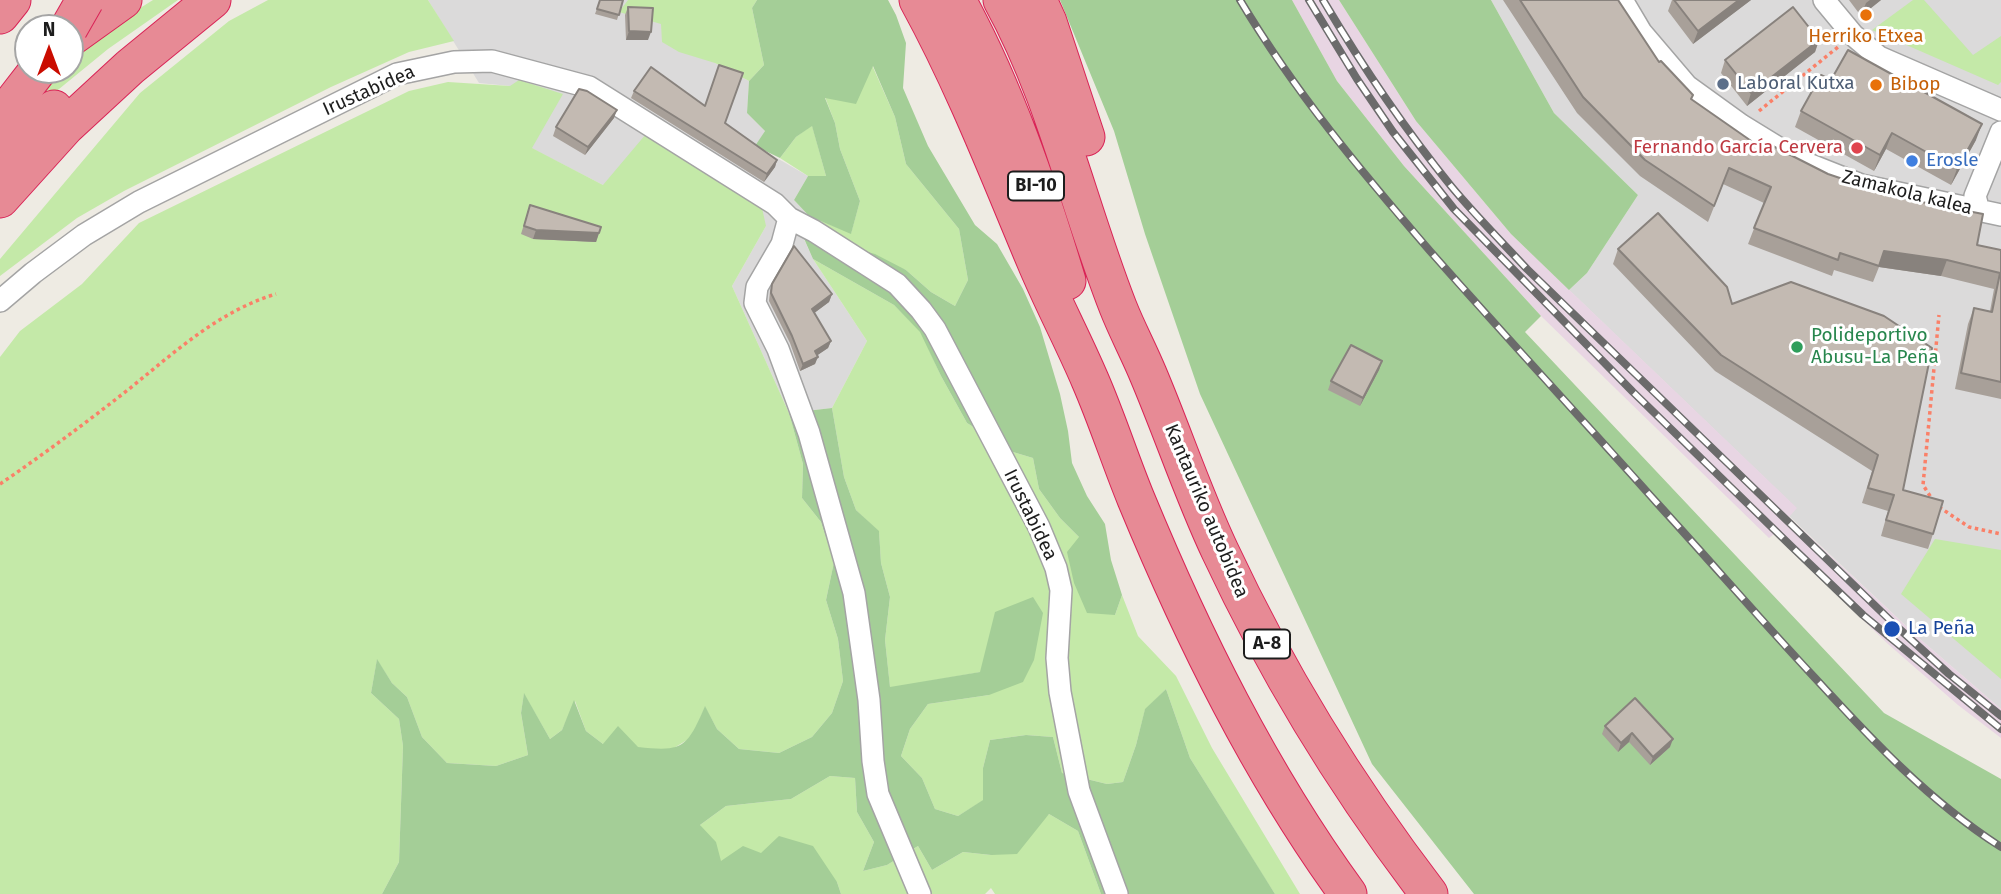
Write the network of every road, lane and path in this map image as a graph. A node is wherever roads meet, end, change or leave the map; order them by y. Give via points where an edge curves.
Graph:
1 (12, 0) edge
2 (99, 0) edge
3 (123, 0) edge
4 (195, 0) edge
5 (212, 0) edge
6 (918, 0) edge
7 (957, 0) edge
8 (1002, 0) edge
9 (1038, 0) edge
10 (1622, 0) edge
11 (1824, 0) edge
12 (83, 14) edge
13 (0, 15) edge
14 (84, 28) edge
15 (1853, 35) junction
16 (14, 81) edge
17 (15, 84) edge
18 (21, 84) edge
19 (1, 101) edge
20 (2001, 110) edge
21 (1741, 125) junction
22 (2001, 132) edge
23 (0, 158) edge
24 (0, 198) edge
25 (1979, 211) junction
26 (2001, 215) edge
27 (789, 218) junction
28 (276, 294) dead end
29 (0, 301) edge
30 (1939, 315) dead end
31 (1147, 372) junction
32 (1091, 381) junction
33 (0, 484) edge
34 (1937, 506) junction
35 (1928, 509) edge
36 (2001, 534) edge
37 (920, 894) edge
38 (1117, 894) edge
39 (1348, 894) edge
40 (1429, 894) edge

1 - 13 highway
2 - 12 highway
3 - 14 highway
4 - 23 highway via 122,51
5 - 24 highway via 130,67
6 - 32 highway via 972,107 1045,284
7 - 32 highway, BI-10 via 985,54 1046,215
8 - 31 highway, BI-10 via 1049,107 1118,307
9 - 31 highway via 1134,302
10 - 21 street, Zamakola kalea via 1641,32 1687,86
11 - 15 street
15 - 20 street via 1879,57
15 - 21 path
16 - 19 highway
17 - 19 highway
18 - 19 highway
21 - 25 street, Zamakola kalea via 1798,160 1861,185
22 - 25 street via 1975,196
25 - 26 street, Zamakola kalea
27 - 29 street, Irustabidea via 775,204 589,87 492,61 454,62 397,74 139,202 84,235
27 - 37 street via 782,244 757,287 755,303 810,433 854,593 878,794
27 - 38 street, Irustabidea via 897,284 921,310 1039,527 1060,590 1059,692 1079,791
28 - 33 path via 235,310 190,339 57,445
30 - 34 path via 1923,485
31 - 40 highway, Kantauriko autobidea / A-8 via 1252,618 1308,719
32 - 39 highway via 1141,510 1213,673 1267,769
34 - 35 path
34 - 36 path via 1969,527

